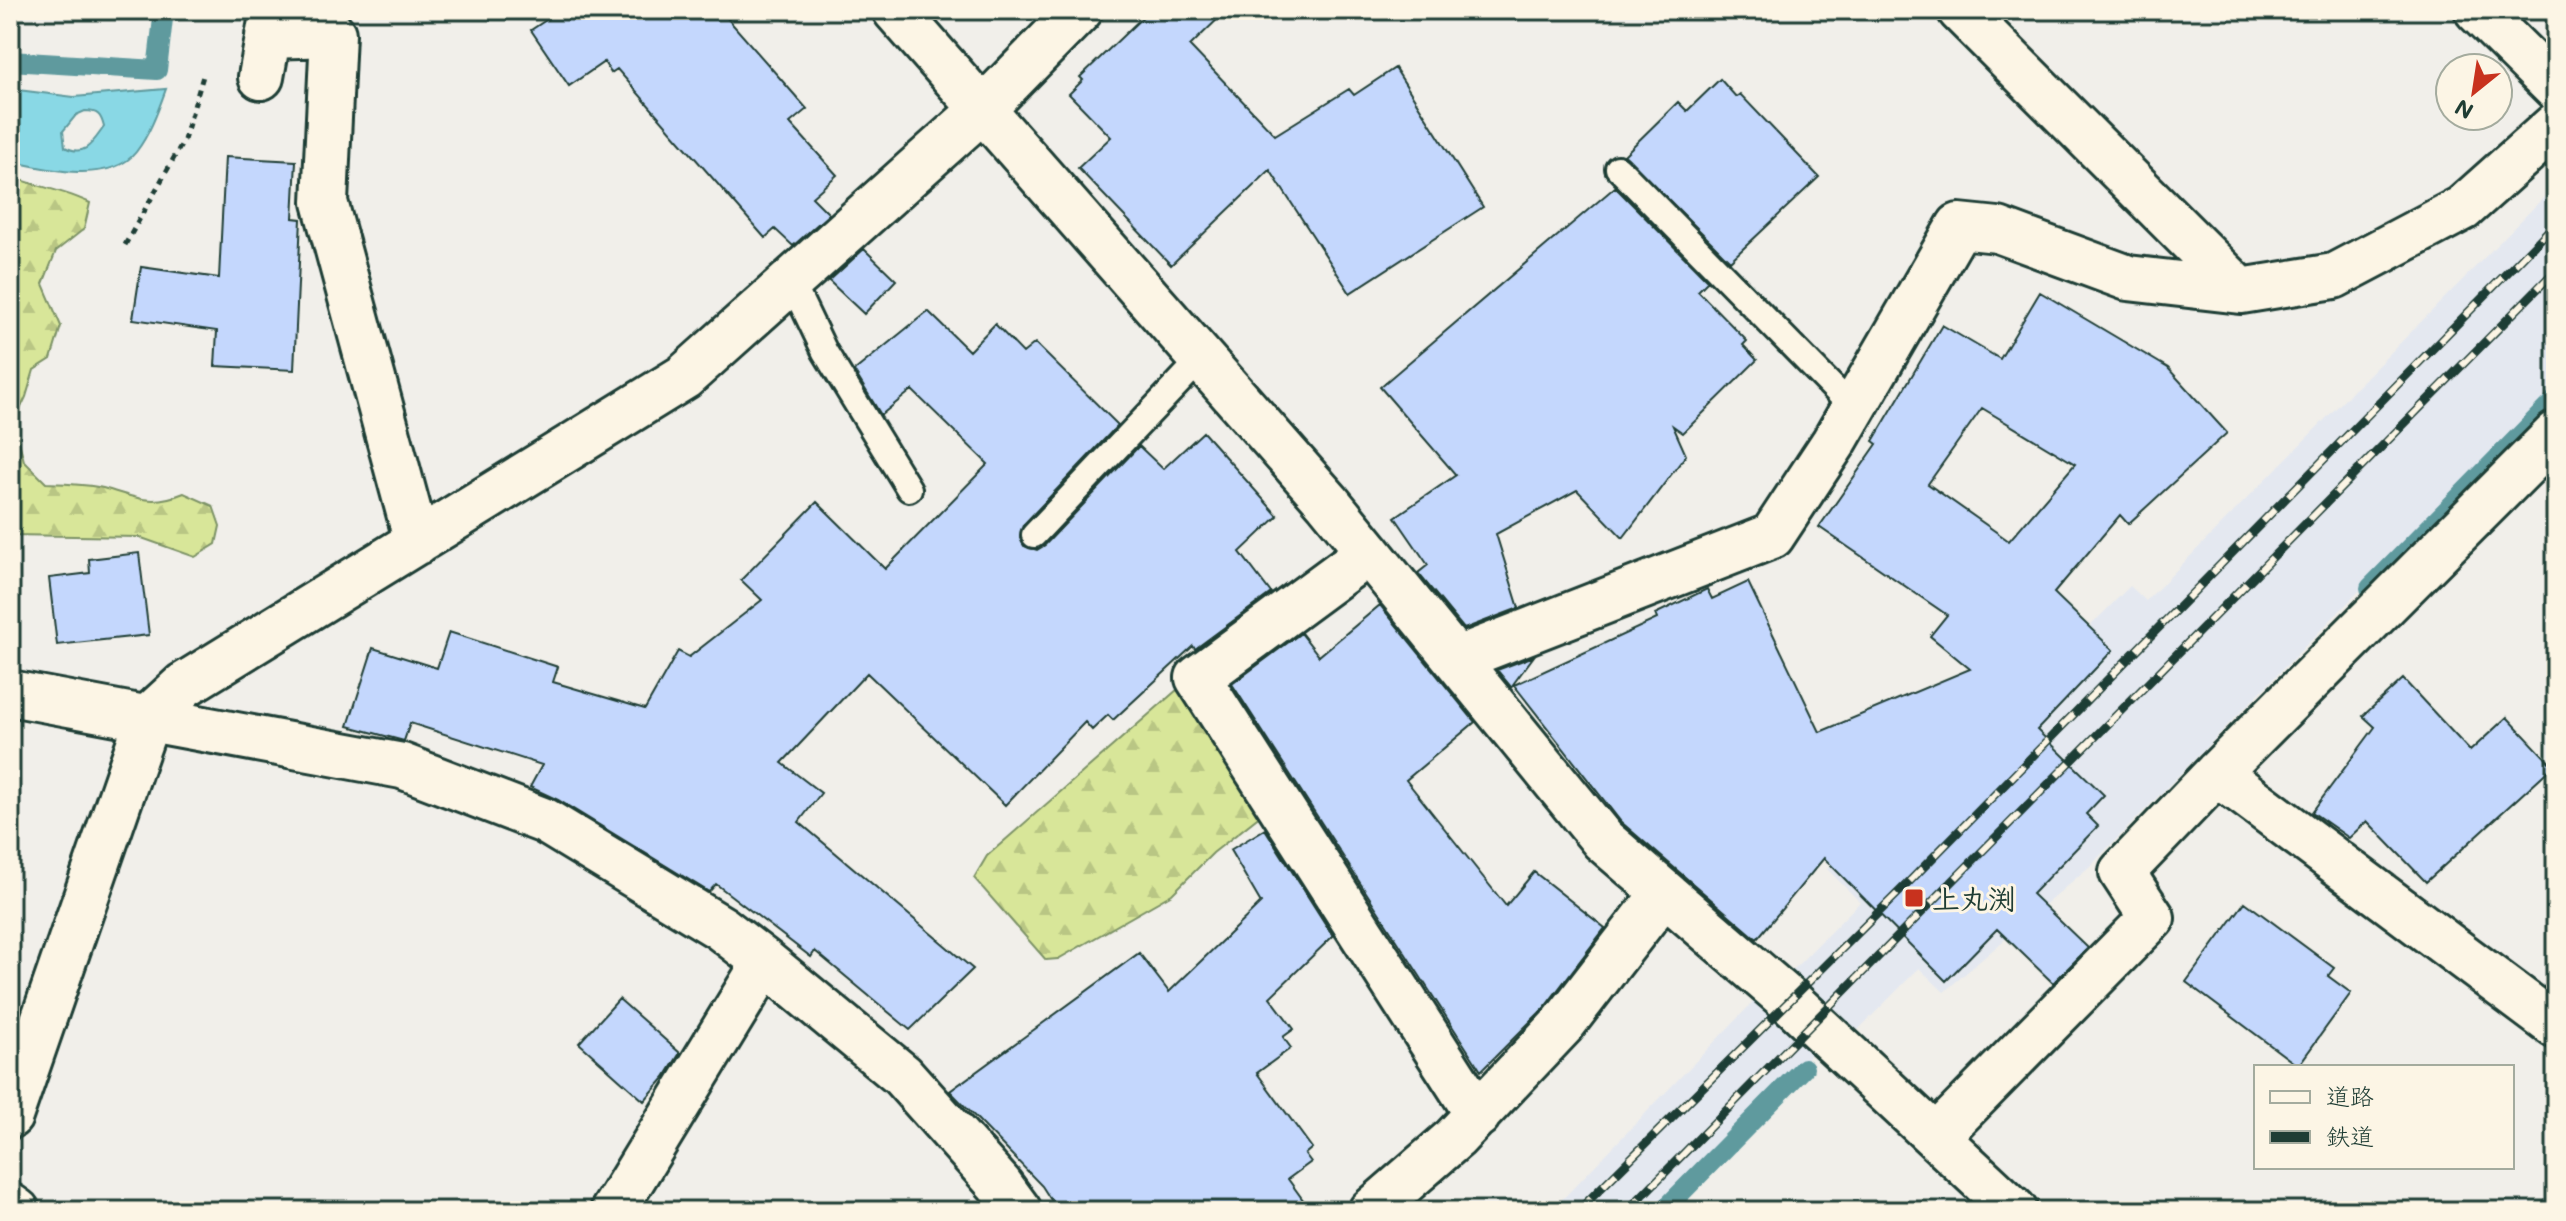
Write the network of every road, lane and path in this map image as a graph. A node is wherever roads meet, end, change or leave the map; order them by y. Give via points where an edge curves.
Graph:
1 (895, 10) edge
2 (1080, 10) edge
3 (1960, 10) edge
4 (2477, 10) edge
5 (267, 41) edge
6 (203, 75) dead end
7 (2556, 88) edge
8 (982, 110) junction
9 (2556, 125) edge
10 (1618, 168) dead end
11 (125, 245) dead end
12 (791, 281) junction
13 (2241, 291) junction
14 (1201, 359) junction
15 (1853, 408) junction
16 (2556, 434) edge
17 (909, 489) dead end
18 (1034, 535) dead end
19 (417, 542) junction
20 (1369, 552) junction
21 (1457, 659) junction
22 (10, 693) edge
23 (148, 718) junction
24 (2217, 773) junction
25 (1664, 893) junction
26 (765, 962) junction
27 (2556, 1026) edge
28 (1478, 1115) junction
29 (10, 1116) edge
30 (1936, 1137) junction
31 (10, 1206) edge
32 (17, 1211) edge
33 (613, 1211) edge
34 (1019, 1211) edge
35 (1371, 1211) edge
36 (2015, 1211) edge

1 - 8 street
2 - 8 street
3 - 13 street
4 - 7 street
5 - 19 street via 333,34 325,202
6 - 11 path via 184,140
8 - 12 street
8 - 14 street
9 - 13 street via 2463,208 2386,249 2334,276
10 - 15 lane
12 - 17 lane via 825,352
12 - 19 street via 684,377
13 - 15 street via 2128,278 1998,230 1959,226
14 - 18 lane
14 - 20 street
15 - 21 street via 1772,536
16 - 24 street
19 - 23 street via 184,685
20 - 21 street
20 - 28 street via 1198,678
21 - 25 street via 1603,840
22 - 23 street
23 - 26 street via 402,766 545,821 721,928
23 - 29 street
24 - 27 street
24 - 30 street via 2122,872 2152,918
25 - 28 street via 1563,1024
25 - 30 street
26 - 33 street
26 - 34 street via 902,1075
28 - 35 street
30 - 36 street
31 - 32 street

